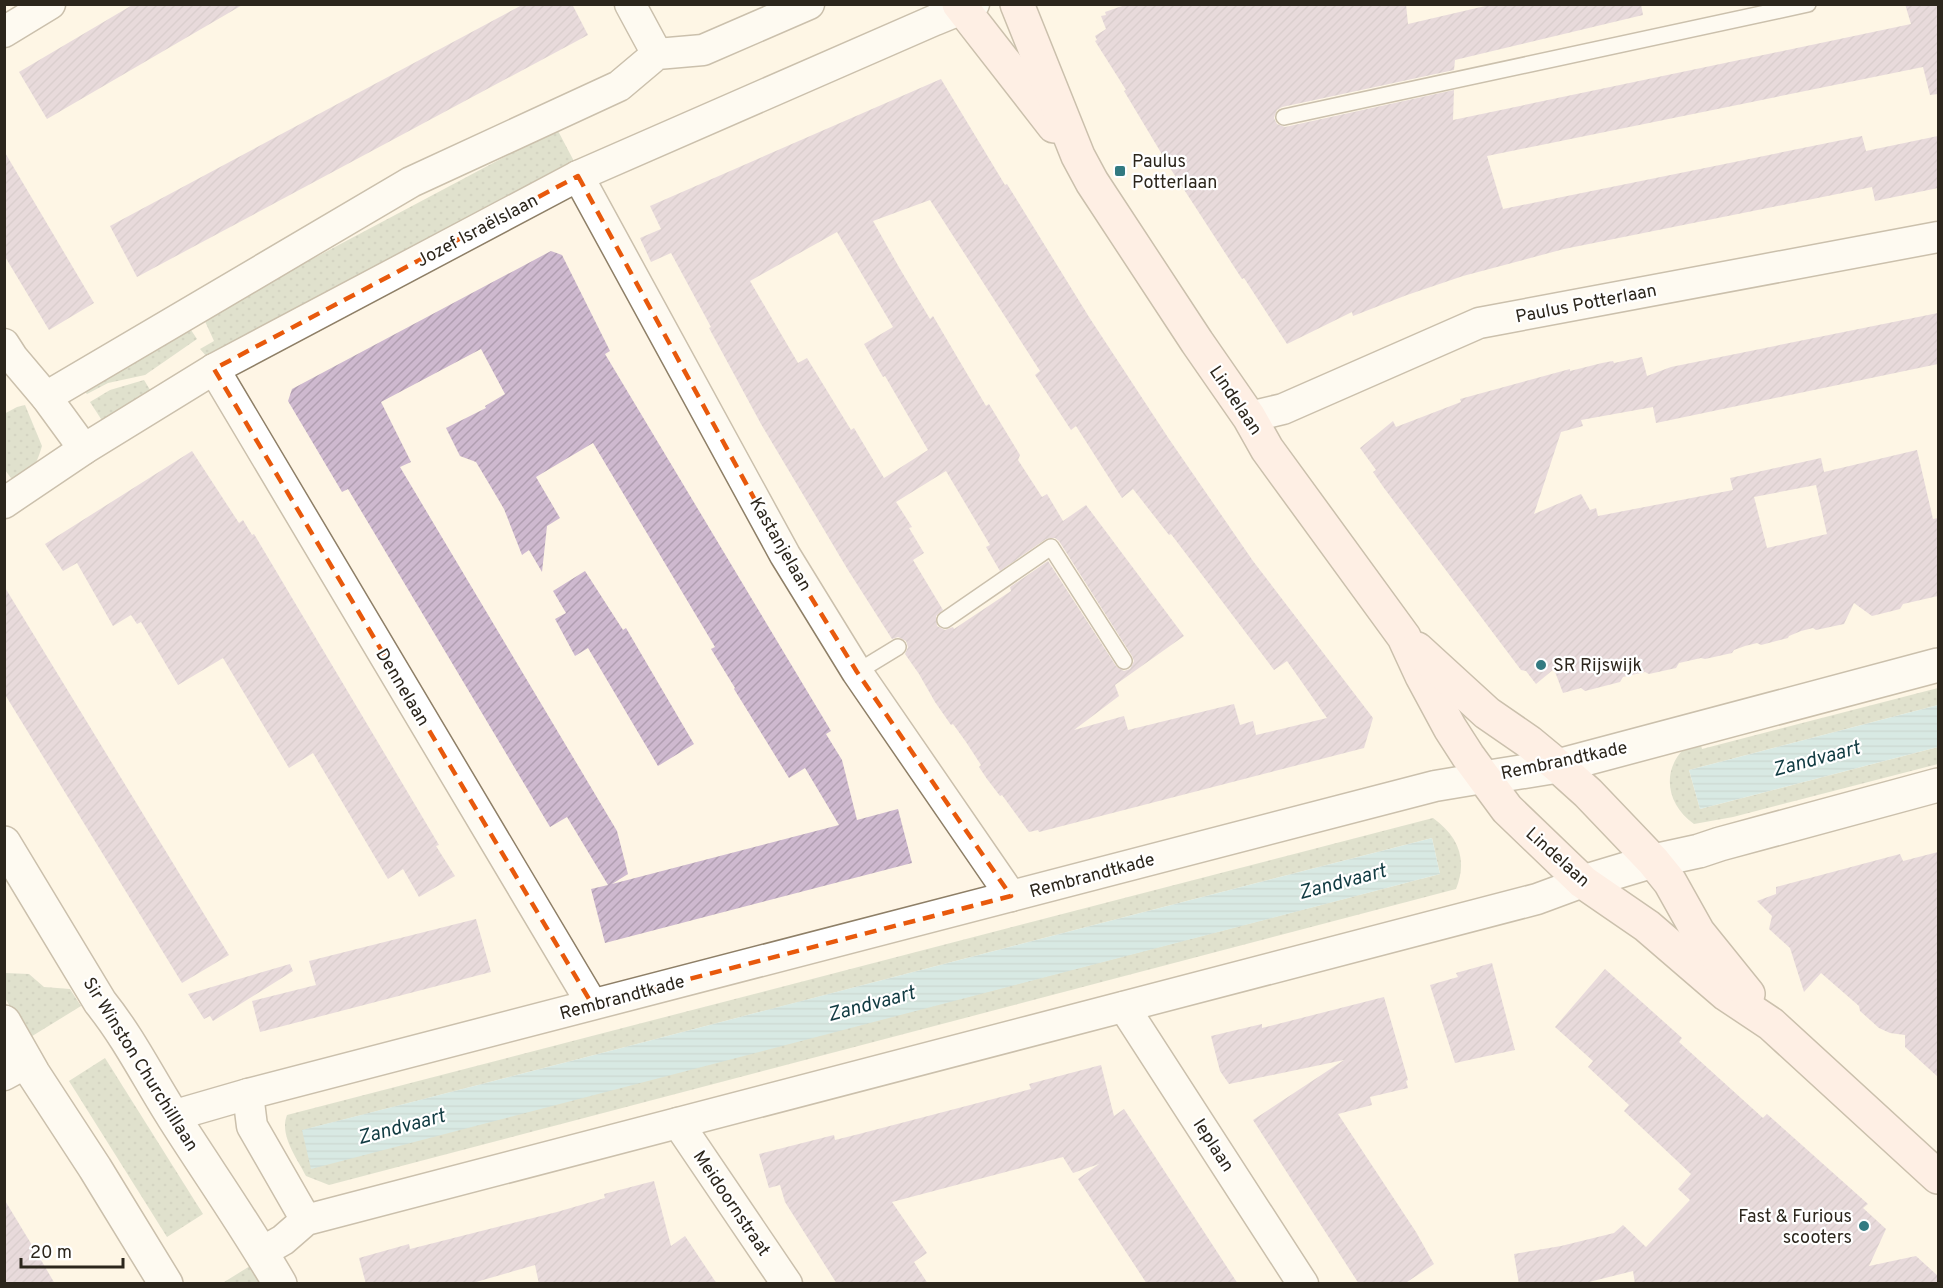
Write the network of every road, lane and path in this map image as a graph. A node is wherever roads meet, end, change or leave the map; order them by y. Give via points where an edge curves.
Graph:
1 (50, 4) edge
2 (630, 4) edge
3 (809, 4) edge
4 (1017, 4) edge
5 (1808, 4) edge
6 (965, 6) edge
7 (1771, 8) edge
8 (4, 32) edge
9 (657, 54) junction
10 (1284, 117) dead end
11 (1078, 156) junction
12 (578, 176) junction
13 (1938, 237) edge
14 (4, 344) edge
15 (214, 369) junction
16 (46, 397) junction
17 (1249, 417) junction
18 (84, 449) junction
19 (7, 497) edge
20 (945, 620) dead end
21 (1404, 638) junction
22 (898, 647) dead end
23 (1124, 661) dead end
24 (1938, 664) edge
25 (857, 672) junction
26 (1558, 766) junction
27 (1482, 778) junction
28 (1938, 785) edge
29 (4, 843) edge
30 (1653, 861) junction
31 (1583, 882) junction
32 (1011, 896) junction
33 (592, 1004) junction
34 (1124, 1007) junction
35 (4, 1022) edge
36 (1772, 1024) junction
37 (16, 1069) edge
38 (248, 1094) junction
39 (172, 1116) junction
40 (678, 1123) junction
41 (1938, 1178) edge
42 (306, 1220) junction
43 (261, 1252) junction
44 (166, 1284) edge
45 (280, 1284) edge
46 (787, 1284) edge
47 (1303, 1284) edge

1 - 8 street
2 - 9 street
3 - 9 street via 703,50
4 - 11 main road, Lindelaan
5 - 7 lane
6 - 11 main road, Lindelaan
6 - 12 street, Jozef Israëlslaan
7 - 10 lane
9 - 16 street via 619,86 411,182
11 - 17 main road, Lindelaan
12 - 15 street, Jozef Israëlslaan
12 - 25 street, Kastanjelaan via 785,555
13 - 17 street, Paulus Potterlaan via 1479,323 1283,408
14 - 16 street
15 - 18 street, Jozef Israëlslaan
15 - 33 street, Dennelaan
16 - 18 street
17 - 21 main road, Lindelaan via 1267,449
18 - 19 street, Jozef Israëlslaan
20 - 23 lane via 1051,548
21 - 26 main road, Lindelaan via 1487,712
21 - 27 main road, Lindelaan via 1450,728
22 - 25 lane
24 - 26 street, Rembrandtkade
25 - 32 street, Kastanjelaan
26 - 27 street, Rembrandtkade
26 - 30 main road, Lindelaan
27 - 31 main road, Lindelaan via 1513,815
27 - 32 street, Rembrandtkade via 1436,786
28 - 30 street
29 - 39 street, Sir Winston Churchilllaan
30 - 31 street
30 - 36 main road, Lindelaan via 1670,882 1698,932
31 - 34 street via 1537,899
31 - 36 main road, Lindelaan via 1647,926 1725,994
32 - 33 street, Rembrandtkade
33 - 38 street, Rembrandtkade
34 - 40 street
34 - 47 street, Ieplaan
35 - 37 street
36 - 41 main road, Lindelaan
37 - 44 street
38 - 39 street, Rembrandtkade
38 - 42 street via 252,1126
39 - 43 street, Sir Winston Churchilllaan
40 - 42 street
40 - 46 street, Meidoornstraat
42 - 43 street
43 - 45 street, Sir Winston Churchilllaan

